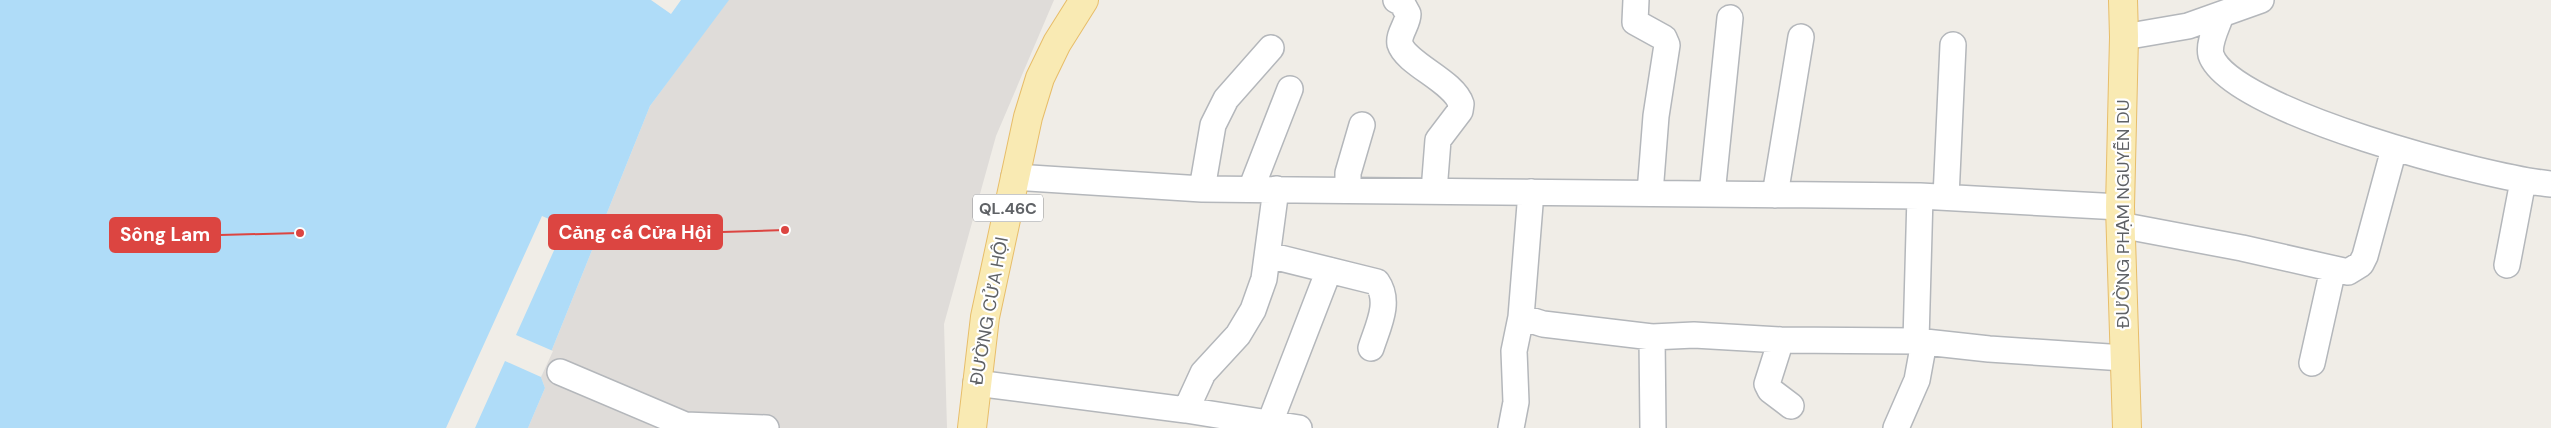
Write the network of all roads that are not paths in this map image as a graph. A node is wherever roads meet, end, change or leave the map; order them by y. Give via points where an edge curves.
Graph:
1 (1084, 0) edge
2 (1396, 0) edge
3 (1636, 0) edge
4 (2123, 0) edge
5 (2261, 0) edge
6 (2221, 15) junction
7 (1730, 18) dead end
8 (1801, 37) dead end
9 (2124, 38) junction
10 (1953, 45) dead end
11 (1271, 48) dead end
12 (1290, 89) dead end
13 (1362, 125) dead end
14 (2394, 149) junction
15 (1014, 177) junction
16 (2523, 182) junction
17 (2551, 184) edge
18 (1202, 189) junction
19 (1251, 189) junction
20 (1276, 189) junction
21 (1348, 190) junction
22 (1434, 191) junction
23 (1531, 192) junction
24 (1650, 194) junction
25 (1712, 194) junction
26 (1774, 195) junction
27 (1920, 196) junction
28 (1946, 197) junction
29 (2120, 216) junction
30 (1268, 255) junction
31 (2506, 265) dead end
32 (2333, 269) junction
33 (1329, 270) junction
34 (1521, 318) junction
35 (1652, 337) junction
36 (1781, 340) junction
37 (1920, 342) junction
38 (1371, 348) dead end
39 (2124, 358) junction
40 (2312, 363) dead end
41 (560, 372) dead end
42 (976, 383) junction
43 (1791, 406) dead end
44 (1186, 410) junction
45 (1265, 425) edge
46 (686, 426) edge
47 (766, 428) edge
48 (972, 428) edge
49 (1299, 428) edge
50 (1511, 428) edge
51 (1653, 428) edge
52 (1896, 428) edge
53 (2127, 428) edge

1 - 15 main road, ĐƯỜNG CỬA HỘI / QL.46C via 1040,78
2 - 22 street via 1402,3 1408,14 1400,38 1404,50 1455,93 1461,104 1460,111 1438,140
3 - 24 street via 1635,22 1664,38 1667,45 1656,116
4 - 9 main road, ĐƯỜNG PHẠM NGUYỄN DU
5 - 6 street
6 - 9 street via 2188,26
6 - 14 street via 2211,54 2222,73 2260,97
7 - 25 street
8 - 26 street
9 - 29 main road, ĐƯỜNG PHẠM NGUYỄN DU
10 - 28 street
11 - 18 street via 1226,99 1213,125
12 - 19 street
13 - 21 street via 1348,173
14 - 16 street
14 - 32 street via 2361,264 2348,272
15 - 18 street
15 - 42 main road, ĐƯỜNG CỬA HỘI / QL.46C via 985,317
16 - 17 street
16 - 31 street
18 - 19 street
19 - 20 street
20 - 21 street
20 - 30 street
21 - 22 street
22 - 23 street
23 - 24 street
23 - 34 street
24 - 25 street
25 - 26 street
26 - 27 street
27 - 28 street
27 - 37 street
28 - 29 street
29 - 32 street
29 - 39 main road, ĐƯỜNG PHẠM NGUYỄN DU
30 - 33 street
30 - 44 street via 1253,310 1238,335 1203,372
32 - 40 street
33 - 38 street via 1377,282 1383,291 1385,303
33 - 45 street
34 - 35 street via 1543,324
34 - 50 street via 1514,351 1516,402
35 - 36 street
35 - 51 street
36 - 37 street
36 - 43 street via 1767,384
37 - 39 street
37 - 52 street via 1917,380
39 - 53 main road, ĐƯỜNG PHẠM NGUYỄN DU
41 - 46 street
42 - 44 street
42 - 48 main road, ĐƯỜNG CỬA HỘI / QL.46C
44 - 45 street
45 - 49 street
46 - 47 street

